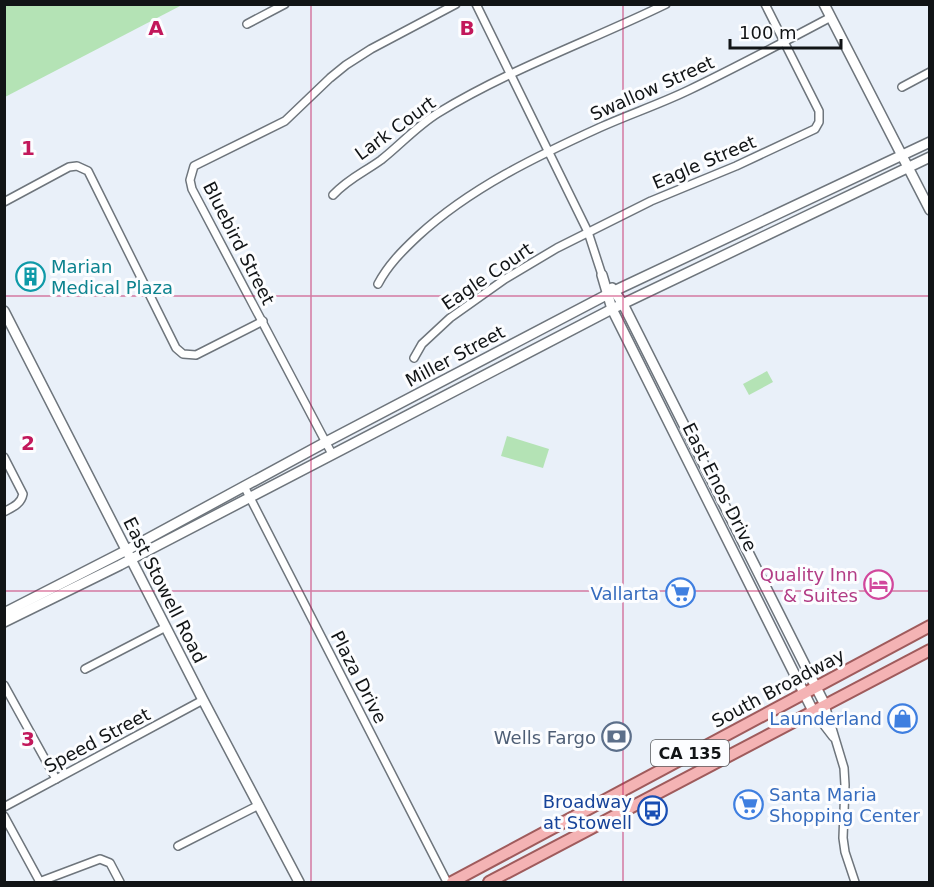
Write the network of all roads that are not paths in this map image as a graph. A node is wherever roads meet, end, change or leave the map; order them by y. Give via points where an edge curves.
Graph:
1 (285, 4) edge
2 (456, 4) edge
3 (476, 4) edge
4 (666, 4) edge
5 (765, 4) edge
6 (824, 4) edge
7 (831, 17) junction
8 (247, 24) dead end
9 (784, 41) junction
10 (930, 72) edge
11 (512, 74) junction
12 (902, 87) dead end
13 (930, 142) edge
14 (550, 152) junction
15 (901, 156) junction
16 (930, 157) edge
17 (908, 168) junction
18 (333, 195) dead end
19 (4, 202) edge
20 (930, 210) edge
21 (588, 232) junction
22 (602, 275) joint
23 (378, 284) dead end
24 (610, 293) junction
25 (622, 304) junction
26 (612, 309) junction
27 (4, 311) edge
28 (263, 321) junction
29 (414, 358) dead end
30 (326, 442) junction
31 (332, 454) junction
32 (4, 456) edge
33 (244, 486) junction
34 (249, 496) junction
35 (4, 512) edge
36 (129, 554) junction
37 (4, 613) edge
38 (4, 622) edge
39 (930, 626) edge
40 (166, 627) junction
41 (930, 650) edge
42 (85, 669) dead end
43 (4, 685) edge
44 (816, 686) junction
45 (804, 692) junction
46 (203, 700) junction
47 (825, 705) junction
48 (813, 711) junction
49 (836, 741) junction
50 (56, 779) junction
51 (259, 805) junction
52 (4, 807) edge
53 (4, 816) edge
54 (178, 846) dead end
55 (40, 882) edge
56 (120, 882) edge
57 (299, 882) edge
58 (447, 882) edge
59 (452, 882) edge
60 (489, 882) edge
61 (855, 882) edge

1 - 8 street
2 - 28 street, Bluebird Street via 346,65 285,121 194,166 192,189
3 - 11 street, East Enos Drive
4 - 11 street, Lark Court
5 - 9 street
6 - 7 street
7 - 9 street, Swallow Street
7 - 15 street
9 - 14 street, Swallow Street via 688,91
9 - 21 street, Eagle Street via 819,111 815,129
10 - 12 street
11 - 14 street, East Enos Drive
11 - 18 street, Lark Court via 436,114
13 - 15 street, Miller Street
14 - 21 street, East Enos Drive
14 - 23 street, Swallow Street via 476,191 438,218 390,264
15 - 17 street
15 - 24 street, Miller Street
16 - 17 street, Miller Street
17 - 20 street
17 - 25 street, Miller Street
19 - 28 street via 72,167 83,168 88,171 172,341 183,354 196,355
21 - 22 street, East Enos Drive
21 - 29 street, Eagle Court via 505,279 450,318 422,344
22 - 24 street, East Enos Drive
24 - 25 street, East Enos Drive
24 - 26 street, East Enos Drive
24 - 30 street, Miller Street
25 - 26 street, Miller Street
25 - 44 street, East Enos Drive
26 - 31 street, Miller Street
26 - 45 street, East Enos Drive
27 - 36 street, East Stowell Road
28 - 30 street
30 - 31 street
30 - 33 street, Miller Street
31 - 34 street, Miller Street
32 - 35 street via 23,494 16,506
33 - 34 street, Plaza Drive
33 - 36 street, Miller Street
34 - 36 street, Miller Street
34 - 58 street, Plaza Drive
36 - 37 street, Miller Street
36 - 38 street, Miller Street
36 - 40 street, East Stowell Road
39 - 44 main road, South Broadway / CA 135
40 - 42 street
40 - 46 street, East Stowell Road
41 - 47 main road, South Broadway / CA 135
43 - 50 street
44 - 45 main road, South Broadway / CA 135
44 - 47 street, East Enos Drive
45 - 48 street, East Enos Drive
45 - 59 main road, South Broadway / CA 135
46 - 50 street, Speed Street
46 - 51 street, East Stowell Road
47 - 48 main road, South Broadway / CA 135
47 - 49 street
48 - 49 street
48 - 60 main road, South Broadway / CA 135
49 - 61 street via 845,781 843,838
50 - 52 street, Speed Street
51 - 54 street
51 - 57 street, East Stowell Road
53 - 55 street
55 - 56 street via 100,859 110,863

